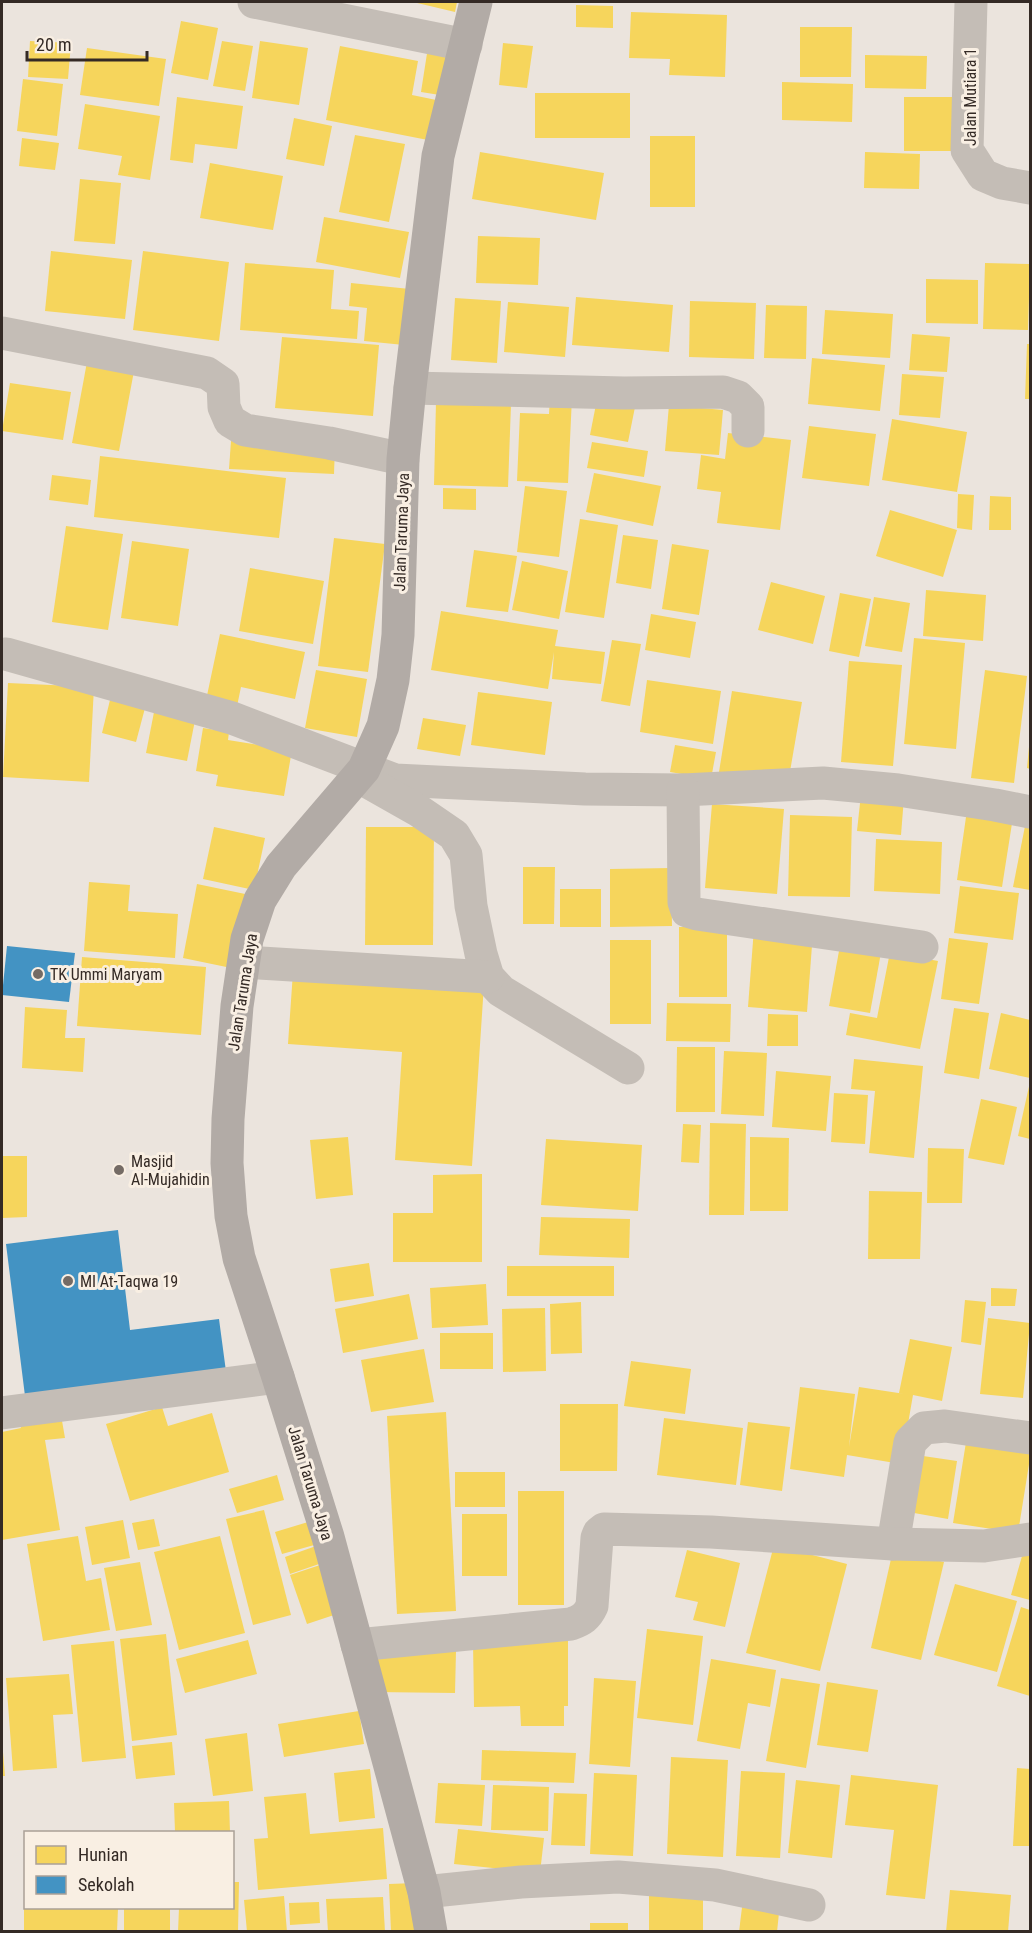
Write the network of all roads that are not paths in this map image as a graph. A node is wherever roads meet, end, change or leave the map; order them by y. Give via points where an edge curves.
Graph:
1 (254, 2) edge
2 (476, 2) edge
3 (970, 2) edge
4 (466, 45) junction
5 (1030, 188) edge
6 (2, 333) edge
7 (410, 388) junction
8 (748, 431) dead end
9 (403, 459) junction
10 (6, 654) dead end
11 (361, 773) junction
12 (683, 790) junction
13 (1030, 812) edge
14 (922, 947) dead end
15 (244, 962) junction
16 (488, 977) junction
17 (628, 1068) dead end
18 (278, 1377) junction
19 (2, 1413) edge
20 (1030, 1438) edge
21 (1030, 1539) edge
22 (893, 1544) junction
23 (357, 1645) junction
24 (424, 1892) junction
25 (810, 1905) dead end
26 (431, 1932) edge

1 - 4 street
2 - 4 main road, Jalan Taruma Jaya
3 - 5 street, Jalan Mutiara 1 via 968,150 983,175
4 - 7 main road, Jalan Taruma Jaya via 438,156
6 - 9 street via 207,373 223,384 224,407 230,421 244,430
7 - 8 street via 723,392 738,397 748,407
7 - 9 main road, Jalan Taruma Jaya
9 - 11 main road, Jalan Taruma Jaya via 393,680 383,726
10 - 11 street via 232,718
11 - 12 street via 394,780
11 - 15 main road, Jalan Taruma Jaya via 281,866 260,900
11 - 16 street via 454,835 466,855 471,906
12 - 13 street via 823,783 898,790
12 - 14 street via 687,911
15 - 16 street
15 - 18 main road, Jalan Taruma Jaya via 229,1087 230,1206 238,1258
16 - 17 street via 519,1004
18 - 19 street
18 - 23 main road, Jalan Taruma Jaya
20 - 22 street via 945,1426 924,1428 910,1442
21 - 22 street via 984,1546
22 - 23 street via 604,1529 597,1538 592,1606 581,1621
23 - 24 main road, Jalan Taruma Jaya
24 - 25 street via 618,1877 715,1885
24 - 26 main road, Jalan Taruma Jaya

